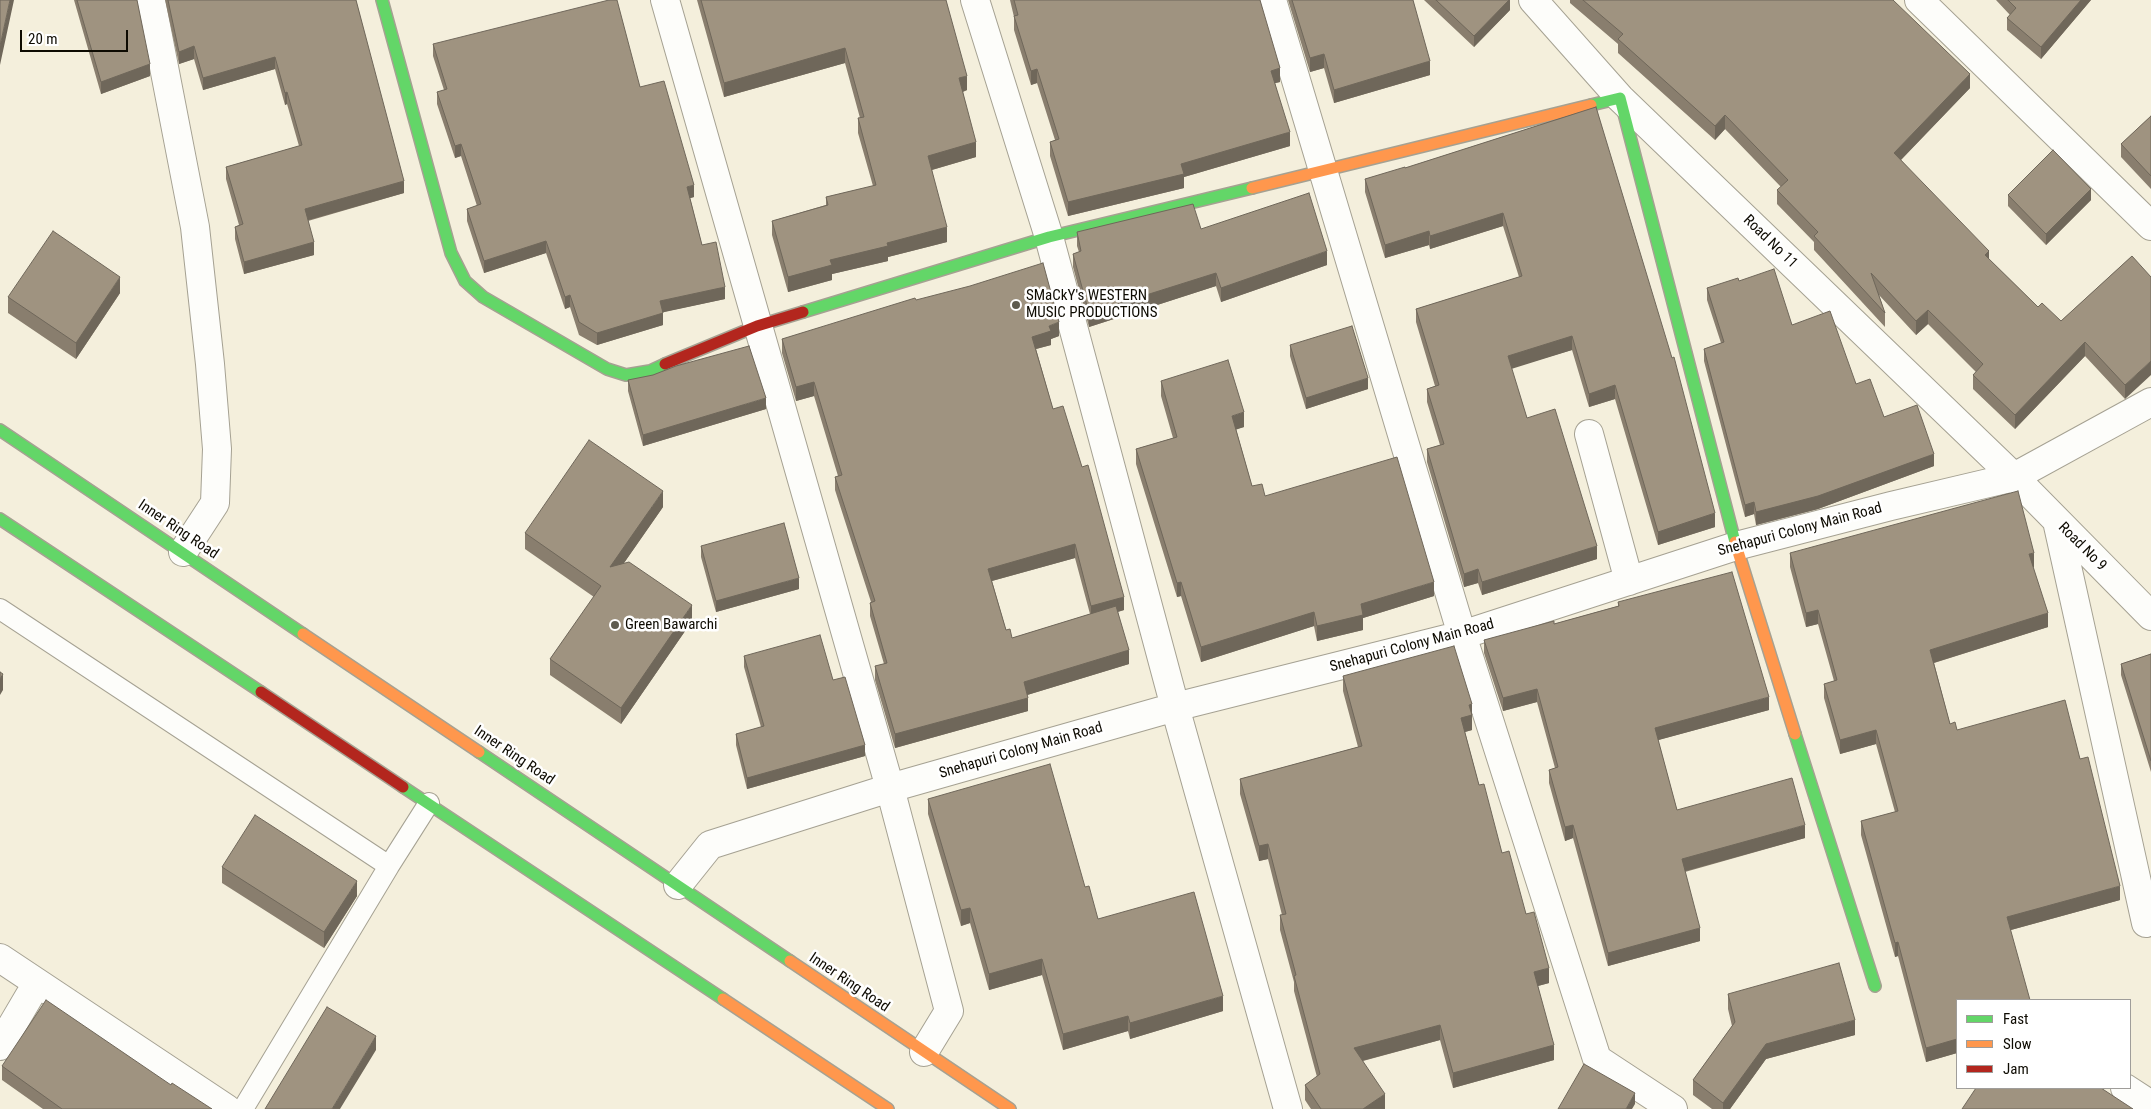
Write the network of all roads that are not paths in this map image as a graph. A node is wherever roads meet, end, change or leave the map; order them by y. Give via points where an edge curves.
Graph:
1 (151, 0) edge
2 (382, 0) edge
3 (665, 0) edge
4 (975, 0) edge
5 (1272, 0) edge
6 (1533, 0) edge
7 (1919, 0) edge
8 (1620, 98) junction
9 (1324, 170) junction
10 (2151, 226) edge
11 (1049, 237) junction
12 (756, 326) junction
13 (2151, 402) edge
14 (0, 430) edge
15 (1589, 434) dead end
16 (2014, 477) junction
17 (0, 519) edge
18 (2057, 522) junction
19 (1736, 546) junction
20 (184, 552) junction
21 (1629, 581) junction
22 (0, 609) edge
23 (2151, 616) edge
24 (1462, 636) junction
25 (1175, 706) junction
26 (890, 788) junction
27 (430, 803) junction
28 (389, 866) junction
29 (678, 885) junction
30 (2146, 923) dead end
31 (0, 958) edge
32 (37, 983) junction
33 (1875, 986) dead end
34 (0, 1046) edge
35 (924, 1052) junction
36 (2127, 1089) edge
37 (2151, 1105) edge
38 (228, 1109) edge
39 (244, 1109) edge
40 (888, 1109) edge
41 (1010, 1109) edge
42 (1288, 1109) edge
43 (1673, 1109) edge

1 - 20 street via 195,227 216,449 216,503
2 - 12 main road via 451,253 465,281 606,369 626,375 650,371
3 - 12 street
4 - 11 street
5 - 9 street
6 - 8 street, Road No 11
7 - 10 street
8 - 9 main road
8 - 16 street, Road No 11
8 - 19 main road
9 - 11 main road
9 - 24 street
11 - 12 main road
11 - 25 street
12 - 26 street
13 - 16 street, Snehapuri Colony Main Road
14 - 20 main road, Inner Ring Road
15 - 21 street
16 - 18 street, Road No 9
16 - 19 street, Snehapuri Colony Main Road
17 - 27 main road
18 - 23 street, Road No 9
18 - 30 street
19 - 21 street, Snehapuri Colony Main Road
19 - 33 main road
20 - 29 main road, Inner Ring Road
21 - 24 street, Snehapuri Colony Main Road
22 - 28 lane
24 - 25 street, Snehapuri Colony Main Road
24 - 43 street via 1597,1059
25 - 26 street, Snehapuri Colony Main Road
25 - 42 street
26 - 29 street, Snehapuri Colony Main Road via 710,845
26 - 35 street via 949,1011
27 - 28 lane
27 - 40 main road
28 - 39 lane
29 - 35 main road, Inner Ring Road
31 - 32 street
32 - 34 street
32 - 38 street
35 - 41 main road, Inner Ring Road
36 - 37 street

